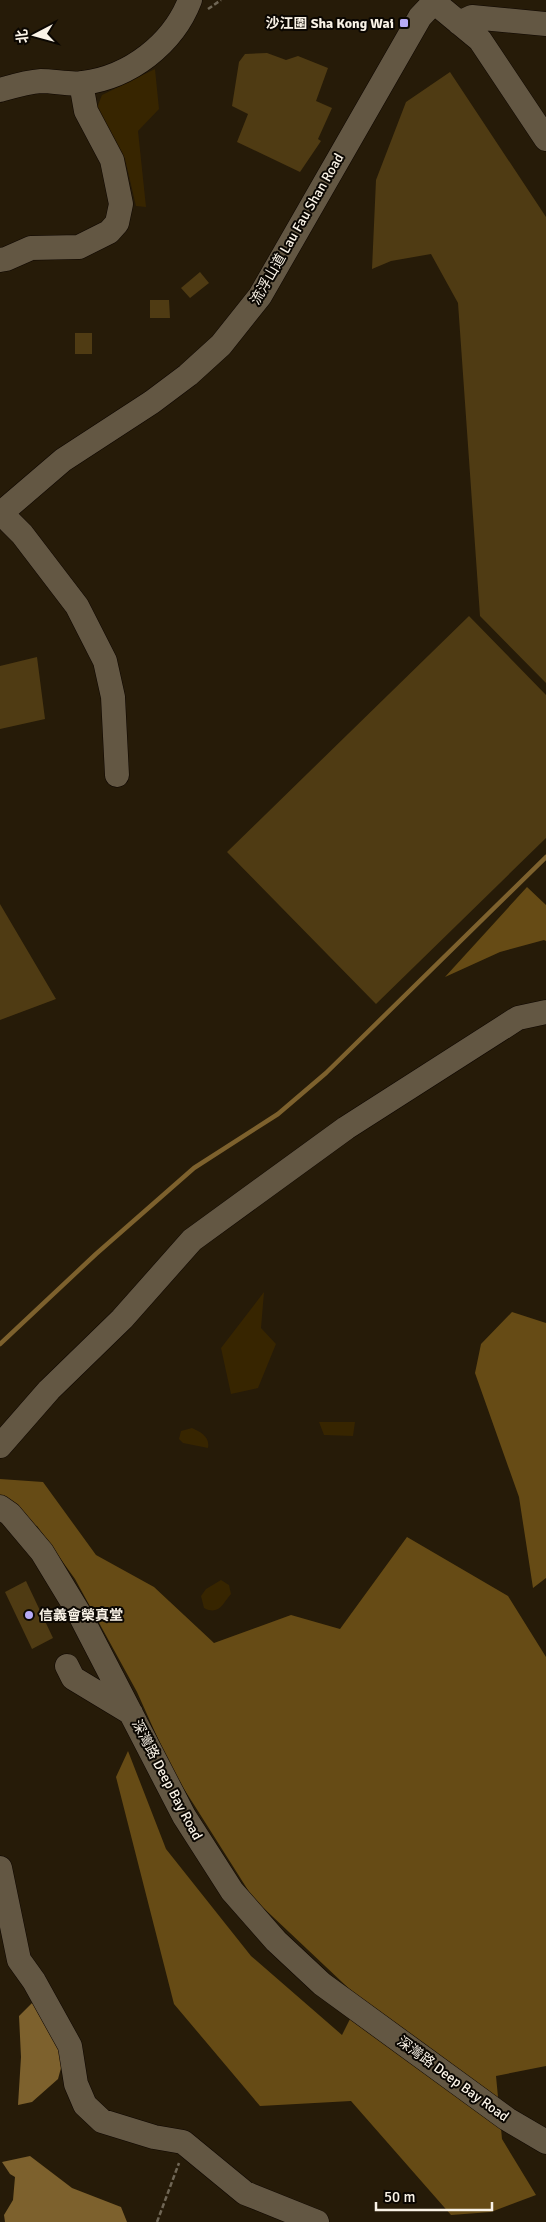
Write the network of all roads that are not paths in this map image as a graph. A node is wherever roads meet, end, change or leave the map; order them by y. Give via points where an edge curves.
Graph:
1 (190, 0) edge
2 (435, 1) edge
3 (459, 23) junction
4 (546, 24) edge
5 (81, 83) junction
6 (0, 90) edge
7 (546, 140) edge
8 (0, 260) edge
9 (0, 514) edge
10 (117, 775) dead end
11 (546, 1012) edge
12 (0, 1446) edge
13 (0, 1507) edge
14 (67, 1666) dead end
15 (131, 1713) junction
16 (0, 1868) edge
17 (546, 2142) edge
18 (317, 2222) edge

1 - 5 street via 184,16 167,39 149,55 101,80
2 - 3 street
2 - 9 street, 流浮山道 Lau Fau Shan Road via 420,17 260,296 234,330 206,360 169,390 63,460
3 - 4 street via 472,17
3 - 7 street via 480,40
5 - 6 street via 42,81
5 - 8 street via 86,111 112,160 121,204 117,223 109,232 79,247 31,248
9 - 10 street via 22,534 77,606 105,661 113,697
11 - 12 street via 518,1018 355,1122 192,1240 122,1319 49,1390
13 - 15 street, 深灣路 Deep Bay Road via 10,1514 42,1552 79,1613
14 - 15 street via 73,1678
15 - 17 street, 深灣路 Deep Bay Road via 184,1816 232,1891 276,1941 322,1984 507,2118
16 - 18 street via 19,1960 70,2046 76,2084 85,2105 102,2121 183,2142 245,2192

